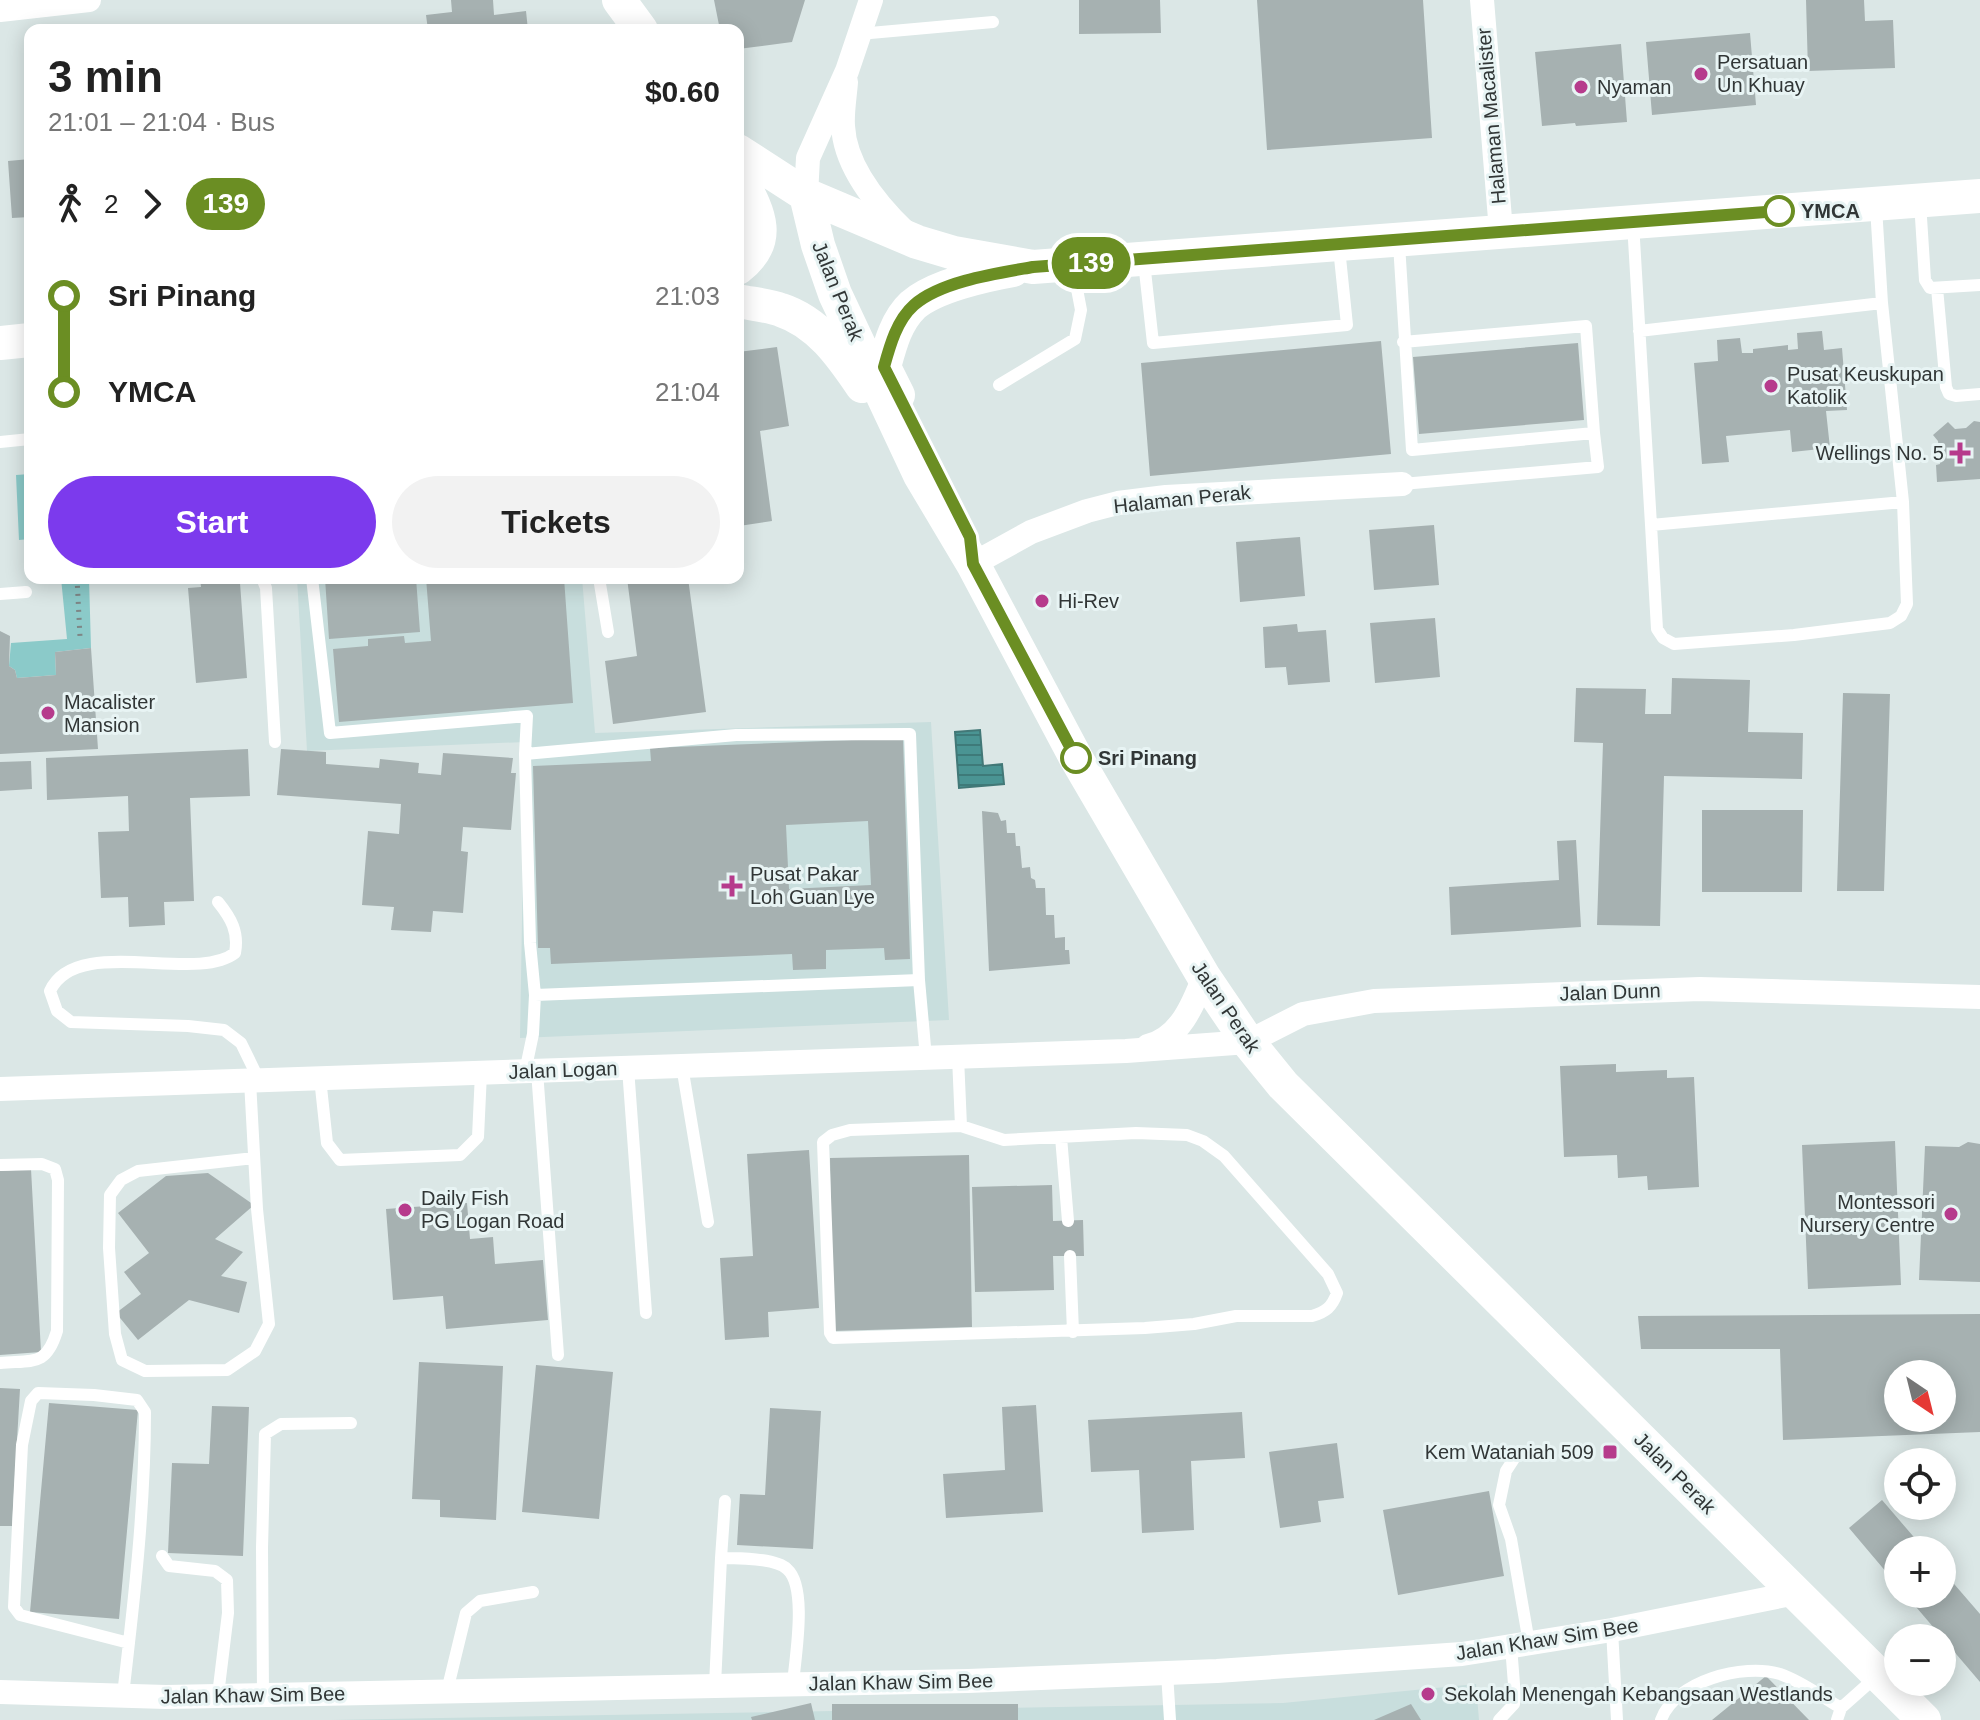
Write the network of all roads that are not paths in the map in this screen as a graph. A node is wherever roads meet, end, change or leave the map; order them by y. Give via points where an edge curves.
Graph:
1 (89, 0) edge
2 (619, 0) edge
3 (871, 0) edge
4 (1482, 0) edge
5 (40, 2) edge
6 (0, 10) edge
7 (993, 22) dead end
8 (637, 24) edge
9 (859, 34) junction
10 (847, 71) junction
11 (744, 155) edge
12 (744, 186) edge
13 (806, 195) junction
14 (1980, 196) edge
15 (1920, 200) junction
16 (1876, 204) junction
17 (1633, 222) junction
18 (1501, 231) junction
19 (1399, 239) junction
20 (917, 242) junction
21 (1338, 244) junction
22 (1143, 259) junction
23 (744, 263) edge
24 (1073, 264) junction
25 (1033, 267) junction
26 (1980, 285) edge
27 (1937, 288) junction
28 (744, 302) edge
29 (1882, 303) junction
30 (1639, 331) junction
31 (24, 341) edge
32 (1403, 342) junction
33 (0, 343) edge
34 (999, 385) dead end
35 (1980, 394) edge
36 (1594, 433) junction
37 (902, 436) junction
38 (24, 440) edge
39 (0, 442) edge
40 (1402, 484) joint
41 (1903, 502) junction
42 (1651, 525) junction
43 (973, 564) junction
44 (264, 584) edge
45 (313, 584) edge
46 (600, 584) edge
47 (26, 592) dead end
48 (0, 594) edge
49 (608, 632) dead end
50 (275, 742) dead end
51 (525, 754) junction
52 (218, 902) dead end
53 (1204, 977) junction
54 (919, 980) junction
55 (535, 995) junction
56 (1980, 997) edge
57 (1248, 1042) junction
58 (1126, 1051) junction
59 (958, 1057) junction
60 (926, 1058) junction
61 (682, 1066) junction
62 (628, 1068) junction
63 (531, 1071) junction
64 (481, 1073) junction
65 (320, 1078) junction
66 (254, 1080) junction
67 (0, 1089) edge
68 (961, 1126) junction
69 (1061, 1137) junction
70 (254, 1158) junction
71 (0, 1165) edge
72 (1068, 1221) dead end
73 (708, 1222) dead end
74 (1070, 1256) dead end
75 (646, 1313) dead end
76 (1073, 1332) junction
77 (558, 1355) dead end
78 (0, 1363) edge
79 (351, 1423) dead end
80 (1519, 1451) dead end
81 (725, 1501) dead end
82 (162, 1556) dead end
83 (721, 1558) junction
84 (533, 1592) dead end
85 (1796, 1593) junction
86 (1612, 1630) junction
87 (129, 1643) junction
88 (1520, 1644) junction
89 (1167, 1673) junction
90 (1878, 1675) junction
91 (793, 1684) junction
92 (715, 1685) junction
93 (447, 1691) junction
94 (0, 1692) edge
95 (123, 1695) junction
96 (218, 1695) junction
97 (263, 1695) junction
98 (1839, 1714) edge
99 (1170, 1720) edge
100 (1499, 1720) edge
101 (1617, 1720) edge
102 (1661, 1720) edge
103 (1924, 1720) edge

1 - 5 street
2 - 8 main road
3 - 9 street
4 - 18 street, Halaman Macalister
5 - 6 street
7 - 9 lane
9 - 10 street
10 - 13 street via 808,158
10 - 20 street via 843,128 851,160 889,216
11 - 13 main road
12 - 23 main road via 756,209 760,239
13 - 20 main road
13 - 37 main road, Jalan Perak via 835,294
14 - 15 main road
15 - 16 main road
15 - 27 lane via 1925,280
16 - 17 main road
16 - 29 lane
17 - 18 main road
17 - 30 lane
18 - 19 main road
19 - 21 main road
19 - 32 lane
20 - 25 main road
21 - 22 main road
21 - 22 lane via 1347,325 1153,343
22 - 24 main road
24 - 25 main road
24 - 34 lane via 1081,310 1075,339
25 - 43 main road via 947,287 914,305 892,337 884,367 970,537
26 - 27 lane
27 - 35 lane via 1946,387 1956,396
28 - 37 main road via 782,310 824,335
29 - 30 lane
29 - 41 lane
30 - 42 lane
31 - 33 main road
32 - 36 lane via 1586,326
32 - 36 lane via 1412,450
36 - 40 lane via 1598,467
37 - 43 main road, Jalan Perak
38 - 39 lane
40 - 43 street, Halaman Perak via 1118,503 1031,532
41 - 42 lane
41 - 42 lane via 1907,604 1901,616 1890,623 1794,635 1674,644 1663,638 1657,629
43 - 53 main road, Jalan Perak via 1076,758
44 - 50 lane
45 - 51 lane via 330,733 527,716
46 - 49 lane
47 - 48 lane
51 - 54 lane via 736,735 910,734
51 - 55 lane
52 - 66 lane via 231,918 237,940 235,953 227,959 76,967 56,979 50,991 57,1011 71,1022 224,1030 241,1043
53 - 57 main road, Jalan Perak
53 - 58 street, Jalan Logan via 1179,1028 1154,1045
54 - 55 lane
54 - 60 lane
55 - 63 lane
56 - 57 street, Jalan Dunn via 1700,989 1374,1001 1303,1014
57 - 58 street, Jalan Logan
57 - 85 main road, Jalan Perak via 1283,1085
58 - 59 street, Jalan Logan
59 - 60 street, Jalan Logan
59 - 68 lane
60 - 61 street, Jalan Logan
61 - 62 street, Jalan Logan
61 - 73 lane
62 - 63 street, Jalan Logan
62 - 75 lane
63 - 64 street, Jalan Logan
63 - 77 lane
64 - 65 street, Jalan Logan
64 - 65 lane via 478,1137 460,1155 400,1159 340,1160 327,1143
65 - 66 street, Jalan Logan
66 - 67 street, Jalan Logan
66 - 70 lane
68 - 69 lane via 1004,1140
68 - 76 lane via 841,1131 823,1142 830,1333 839,1340
69 - 72 lane
69 - 76 lane via 1158,1133 1203,1141 1224,1156 1328,1274 1337,1293 1333,1305 1312,1316 1236,1316
70 - 70 lane via 269,1324 255,1351 227,1370 145,1371 122,1360 115,1334 110,1195 121,1180 138,1171
71 - 78 lane via 42,1164 55,1169 58,1180 57,1331 51,1350 37,1360
74 - 76 lane
79 - 97 lane via 281,1424 265,1434
80 - 88 lane via 1506,1471 1499,1505 1511,1539
81 - 83 lane
82 - 96 lane via 169,1566 215,1571 227,1580
83 - 91 lane via 785,1566 794,1577 799,1592
83 - 92 lane
84 - 93 lane via 480,1601 466,1613
85 - 86 street, Jalan Khaw Sim Bee
85 - 90 main road, Jalan Perak
86 - 88 street, Jalan Khaw Sim Bee
86 - 101 lane
87 - 87 lane via 138,1573 145,1412 137,1400 38,1393 31,1401 22,1445 14,1607 20,1615
87 - 95 lane
88 - 89 street, Jalan Khaw Sim Bee via 1462,1654
88 - 100 lane via 1514,1704
89 - 91 street, Jalan Khaw Sim Bee
89 - 99 lane
90 - 98 lane
90 - 103 main road, Jalan Perak
91 - 92 street, Jalan Khaw Sim Bee
92 - 93 street, Jalan Khaw Sim Bee
93 - 97 street, Jalan Khaw Sim Bee
94 - 95 street, Jalan Khaw Sim Bee
95 - 96 street, Jalan Khaw Sim Bee
96 - 97 street, Jalan Khaw Sim Bee
98 - 102 lane via 1780,1674 1740,1670 1692,1686 1664,1710

